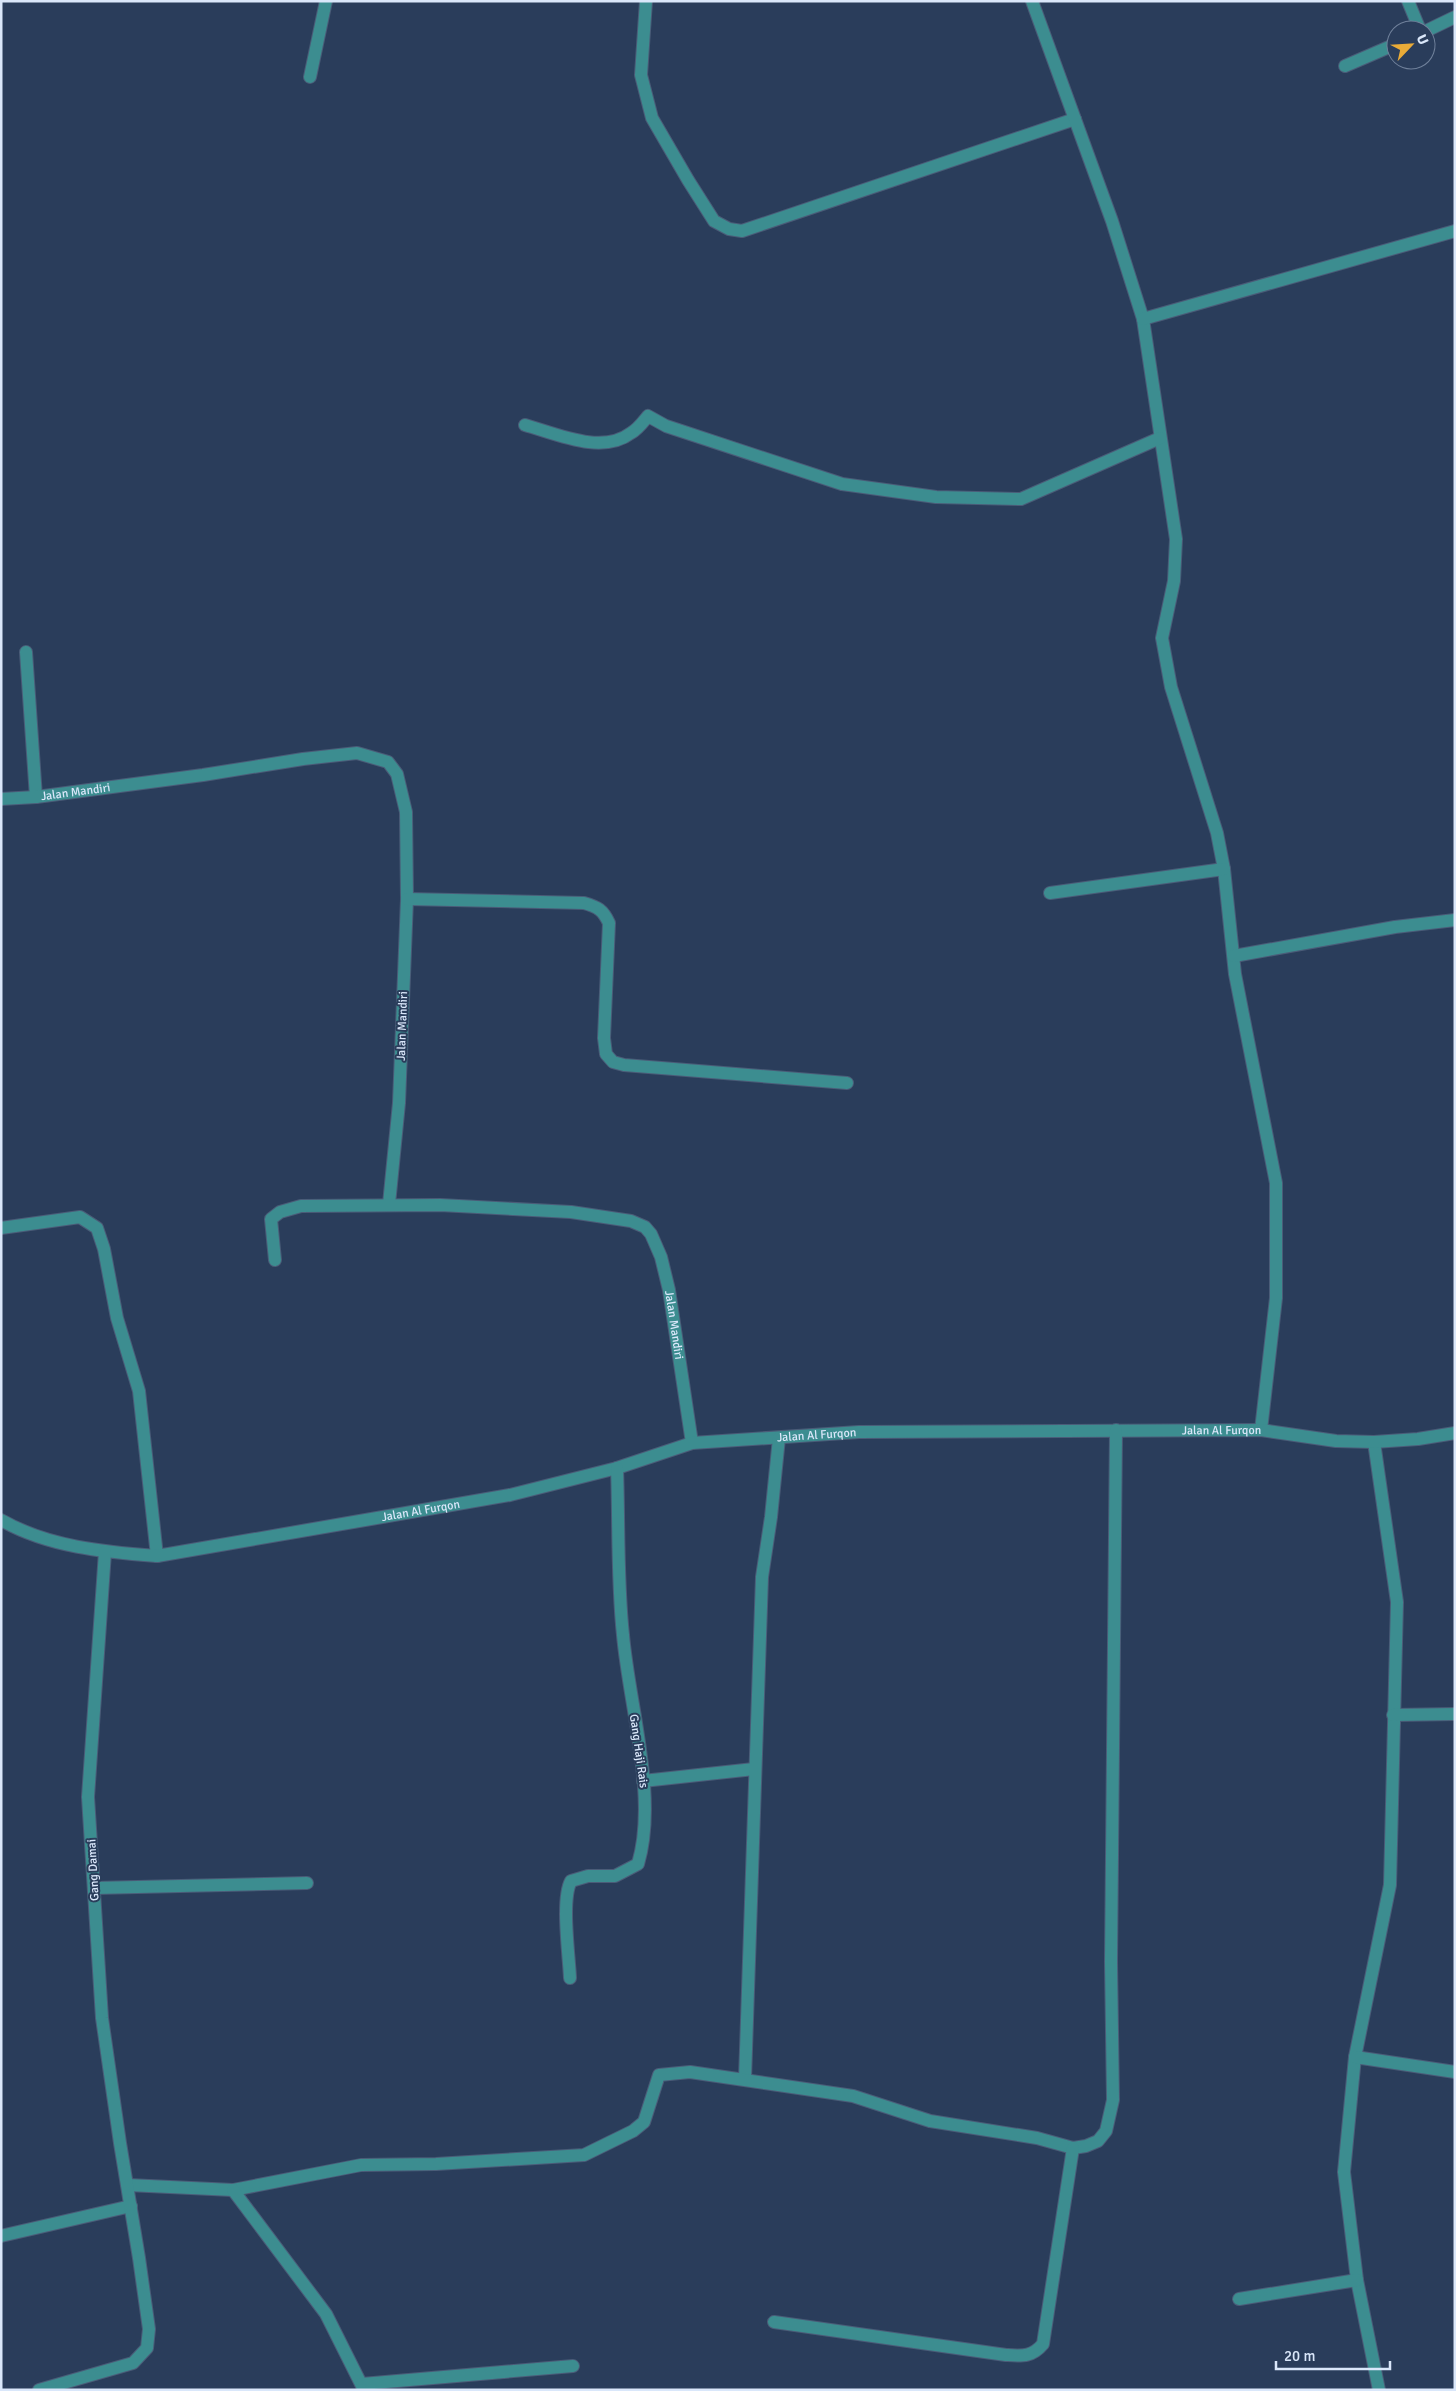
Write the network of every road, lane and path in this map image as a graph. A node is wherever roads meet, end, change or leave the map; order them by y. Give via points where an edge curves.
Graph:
1 (326, 1) edge
2 (646, 1) edge
3 (1032, 1) edge
4 (1408, 1) edge
5 (1455, 17) edge
6 (1416, 20) edge
7 (1436, 26) edge
8 (1386, 48) edge
9 (1345, 66) dead end
10 (310, 77) dead end
11 (1075, 119) junction
12 (1455, 231) edge
13 (1143, 319) junction
14 (525, 425) dead end
15 (1160, 438) junction
16 (26, 652) dead end
17 (36, 797) junction
18 (1, 799) edge
19 (1224, 869) junction
20 (1050, 893) dead end
21 (407, 899) junction
22 (1455, 920) edge
23 (1234, 956) junction
24 (846, 1083) dead end
25 (389, 1204) junction
26 (1, 1228) edge
27 (275, 1260) dead end
28 (1116, 1430) junction
29 (1262, 1430) junction
30 (1455, 1433) edge
31 (779, 1438) junction
32 (1374, 1442) junction
33 (692, 1443) junction
34 (617, 1468) junction
35 (1, 1520) edge
36 (105, 1552) junction
37 (157, 1556) junction
38 (1455, 1714) edge
39 (1394, 1715) junction
40 (754, 1769) junction
41 (643, 1782) junction
42 (307, 1883) dead end
43 (94, 1888) junction
44 (570, 1978) dead end
45 (1355, 2056) junction
46 (1455, 2072) edge
47 (745, 2079) junction
48 (1073, 2148) junction
49 (128, 2185) junction
50 (234, 2190) junction
51 (131, 2206) junction
52 (1, 2236) edge
53 (1357, 2280) junction
54 (1239, 2299) dead end
55 (774, 2322) dead end
56 (573, 2366) dead end
57 (363, 2387) edge
58 (39, 2390) edge
59 (1379, 2390) edge

1 - 10 street
2 - 11 street via 641,74 652,118 714,221 729,229 742,231
3 - 11 street
4 - 6 street
5 - 7 street
8 - 9 street
11 - 13 street
12 - 13 street
13 - 15 street
14 - 15 street via 599,444 614,442 632,433 648,416 666,426 842,484 936,497 1011,499 1021,499
15 - 19 street via 1176,539 1174,581 1162,638 1171,687 1217,833
16 - 17 street
17 - 18 street, Jalan Mandiri
17 - 21 street, Jalan Mandiri via 304,759 356,753 375,756 388,762 397,774 406,812
19 - 20 street
19 - 23 street
21 - 24 street via 584,903 603,911 609,923 604,1038 606,1054 613,1062
21 - 25 street, Jalan Mandiri via 399,1103
22 - 23 street via 1395,927
23 - 29 street via 1276,1183 1276,1298
25 - 27 street via 301,1206 280,1212 271,1219
25 - 33 street, Jalan Mandiri via 571,1212 631,1221 645,1228 661,1257 669,1290
26 - 37 street via 80,1217 97,1228 104,1249 116,1318 139,1391
28 - 29 street, Jalan Al Furqon
28 - 31 street, Jalan Al Furqon via 859,1432
28 - 48 street via 1111,1962 1113,2100 1106,2131 1098,2141
29 - 32 street, Jalan Al Furqon via 1336,1442
30 - 32 street, Jalan Al Furqon via 1418,1440
31 - 33 street, Jalan Al Furqon
31 - 40 street via 762,1577
32 - 39 street via 1396,1602
33 - 34 street, Jalan Al Furqon
34 - 37 street, Jalan Al Furqon via 510,1495
34 - 41 street, Gang Haji Rais via 622,1634
35 - 36 street, Jalan Al Furqon via 45,1539
36 - 37 street, Jalan Al Furqon
36 - 43 street, Gang Damai via 88,1797
38 - 39 street
39 - 45 street via 1390,1885
40 - 41 street
40 - 47 street
41 - 44 street, Gang Haji Rais via 646,1804 638,1864 614,1876 588,1876 571,1881 567,1888
42 - 43 street
43 - 49 street, Gang Damai via 102,2018
45 - 46 street
45 - 53 street via 1344,2172
47 - 48 street via 852,2096 930,2121 1037,2138
47 - 50 street via 690,2072 660,2075 644,2122 633,2131 584,2155 361,2165
48 - 55 street via 1044,2344 1034,2353 1006,2355
49 - 50 street
49 - 51 street, Gang Damai
50 - 57 street via 326,2314
51 - 52 street
51 - 58 street, Gang Damai via 149,2329 148,2348 133,2363
53 - 54 street
53 - 59 street
56 - 57 street

